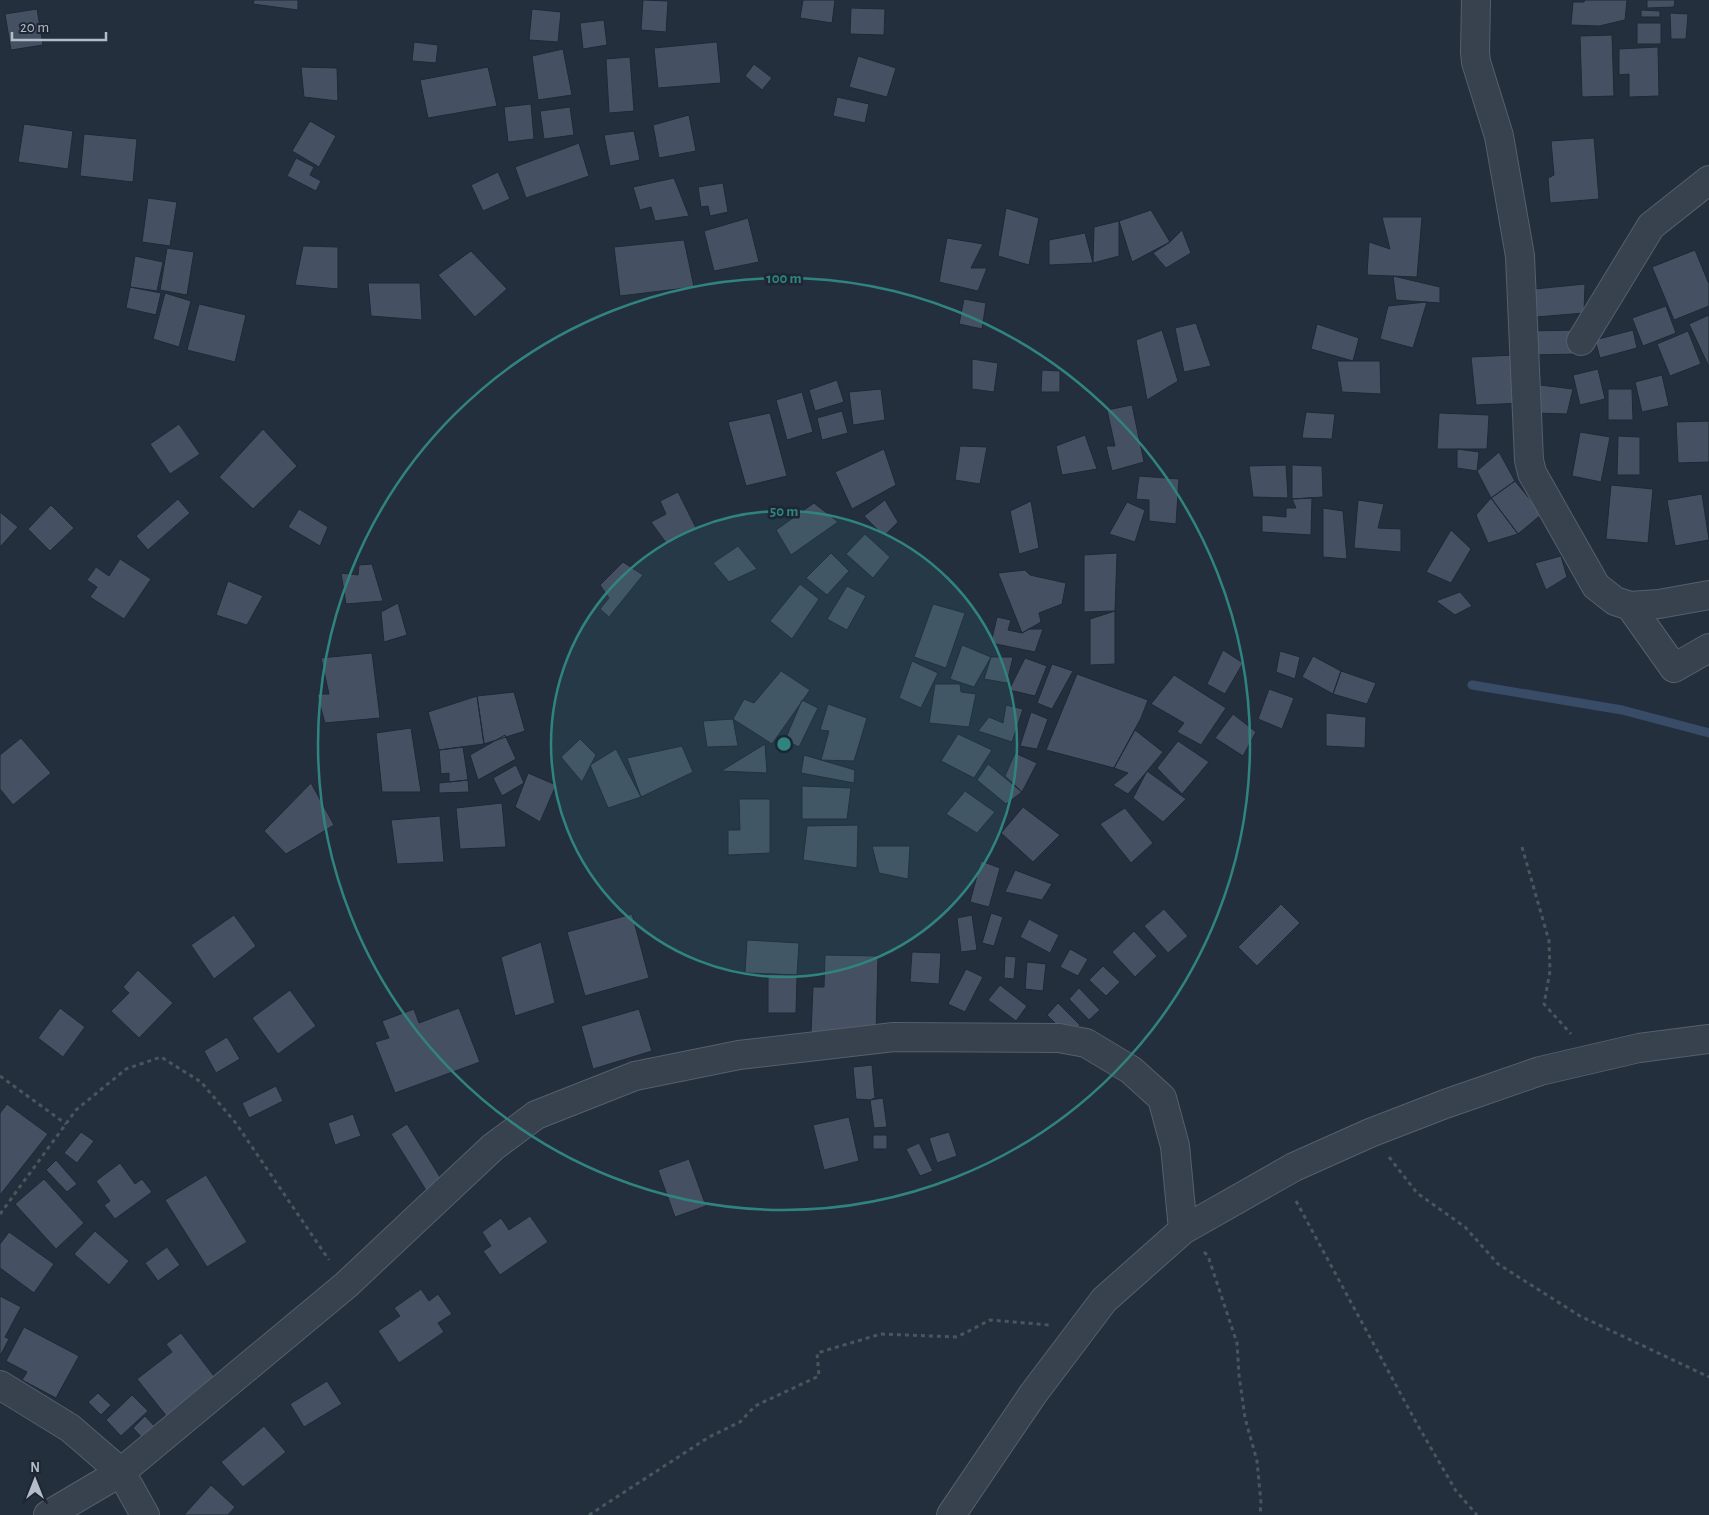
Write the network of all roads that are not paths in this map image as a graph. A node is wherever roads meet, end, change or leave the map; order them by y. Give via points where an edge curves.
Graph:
1 (1476, 0) edge
2 (1709, 180) edge
3 (1581, 342) dead end
4 (1709, 596) edge
5 (1630, 606) junction
6 (1709, 648) edge
7 (1709, 1039) edge
8 (1182, 1230) junction
9 (0, 1385) edge
10 (121, 1472) junction
11 (48, 1515) edge
12 (145, 1515) edge
13 (950, 1515) edge

1 - 5 street via 1476,62 1499,136 1520,256 1532,474 1596,586 1615,601
2 - 3 street via 1651,226
4 - 5 street
5 - 6 street via 1674,668
7 - 8 street via 1639,1048 1540,1071 1445,1104 1370,1133 1281,1174
8 - 10 street via 1174,1146 1162,1098 1131,1070 1086,1043 1059,1038 894,1037 739,1055 635,1076 536,1115 493,1147 346,1285
8 - 13 street via 1104,1300 1033,1394
9 - 10 street via 70,1428
10 - 11 street
10 - 12 street

